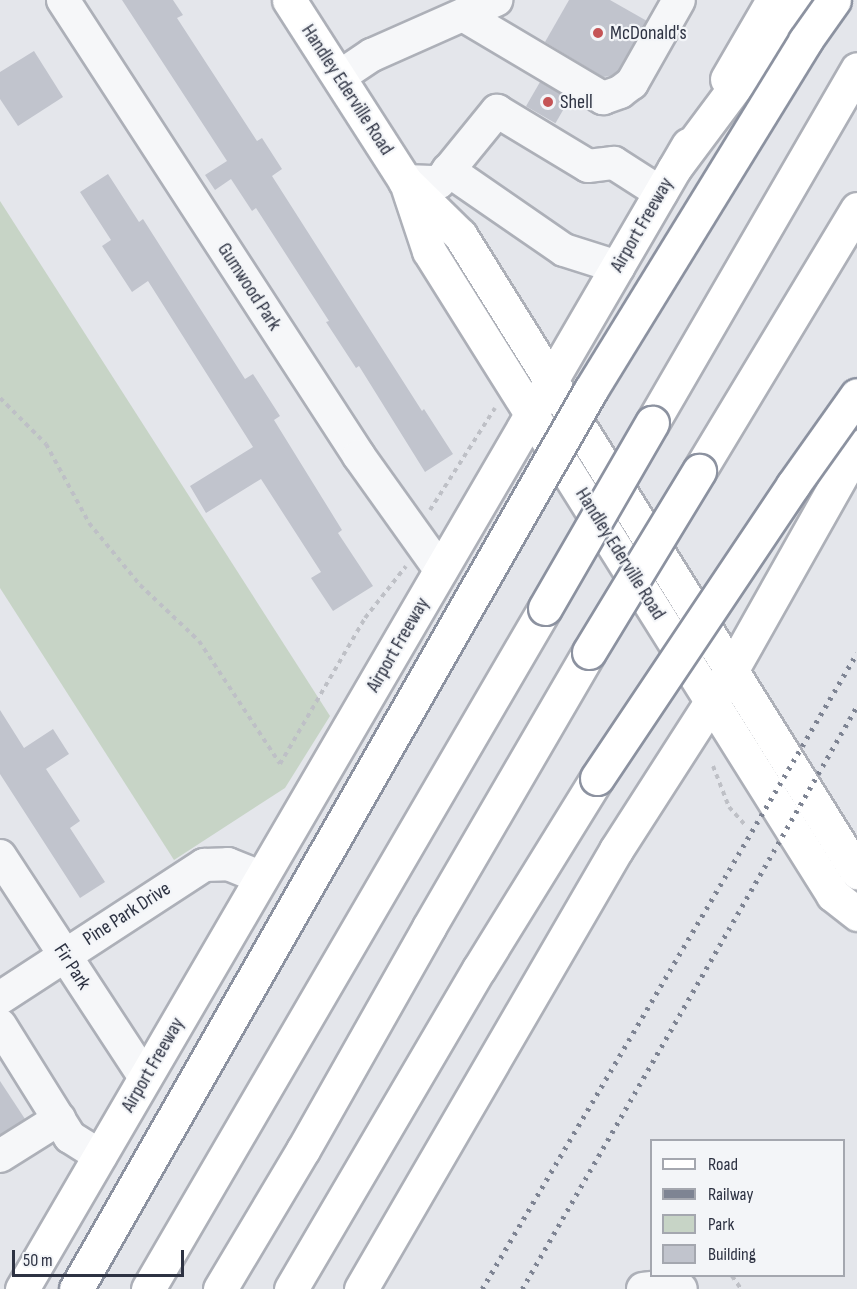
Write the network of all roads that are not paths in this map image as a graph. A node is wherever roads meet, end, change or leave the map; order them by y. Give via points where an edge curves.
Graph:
1 (63, 0) edge
2 (289, 0) edge
3 (496, 0) edge
4 (679, 0) edge
5 (773, 0) edge
6 (800, 0) edge
7 (834, 0) edge
8 (463, 15) junction
9 (857, 69) edge
10 (339, 77) junction
11 (448, 170) junction
12 (405, 181) junction
13 (667, 181) junction
14 (857, 209) edge
15 (618, 267) junction
16 (550, 383) junction
17 (857, 395) edge
18 (532, 415) junction
19 (857, 447) edge
20 (441, 571) junction
21 (731, 671) junction
22 (712, 702) junction
23 (0, 856) edge
24 (855, 863) edge
25 (262, 878) junction
26 (857, 914) edge
27 (63, 955) junction
28 (0, 998) edge
29 (0, 1025) edge
30 (145, 1078) junction
31 (59, 1119) junction
32 (0, 1156) edge
33 (100, 1156) junction
34 (22, 1289) edge
35 (76, 1289) edge
36 (148, 1289) edge
37 (220, 1289) edge
38 (291, 1289) edge
39 (361, 1289) edge
40 (643, 1289) edge
41 (681, 1289) edge

1 - 20 street, Gumwood Park via 358,456
2 - 10 main road, Handley Ederville Road
3 - 8 street
4 - 8 street via 632,83 620,93 603,98
5 - 13 main road, Airport Freeway
6 - 13 main road
7 - 35 main road, bridge via 590,391
8 - 10 street via 372,55
9 - 36 main road, bridge
10 - 12 main road, Handley Ederville Road
11 - 12 street via 439,182
11 - 13 street via 497,111 588,166 614,163
11 - 15 street via 564,250
12 - 16 main road, Handley Ederville Road via 460,235
12 - 18 main road, Handley Ederville Road via 429,251
13 - 15 main road, Airport Freeway
14 - 37 main road, bridge via 589,652
15 - 16 main road, Airport Freeway
16 - 18 main road, Airport Freeway
16 - 21 main road, Handley Ederville Road
17 - 38 main road, bridge via 597,778 472,980
18 - 20 main road, Airport Freeway
18 - 22 main road, Handley Ederville Road
19 - 21 main road
20 - 25 main road, Airport Freeway
21 - 22 main road
21 - 24 main road, Handley Ederville Road
22 - 26 main road, Handley Ederville Road via 833,895
22 - 39 main road via 616,850
23 - 27 street, Fir Park
25 - 27 street, Pine Park Drive via 228,864 204,865
25 - 30 main road, Airport Freeway
27 - 28 street, Pine Park Drive
27 - 30 street, Fir Park
29 - 31 street
30 - 33 main road, Airport Freeway
31 - 32 street
31 - 33 street via 70,1137
33 - 34 main road, Airport Freeway
40 - 41 street

